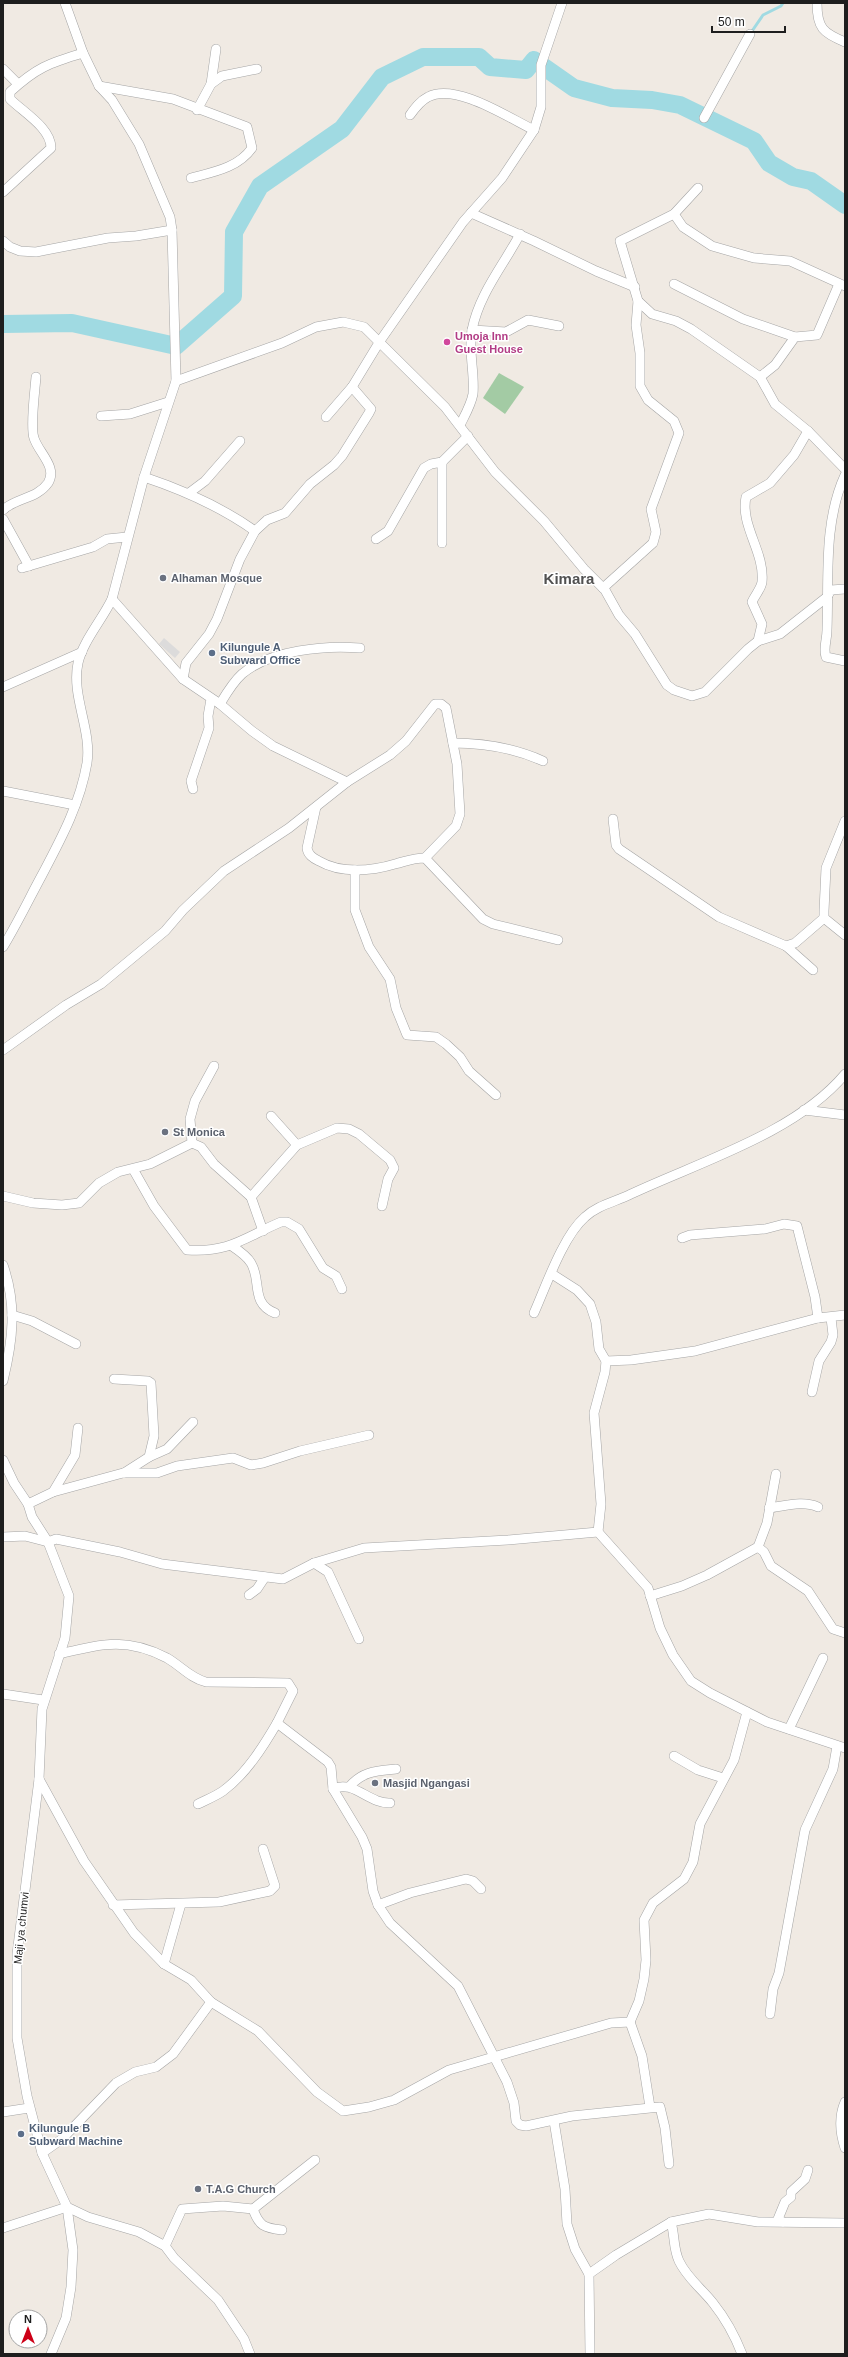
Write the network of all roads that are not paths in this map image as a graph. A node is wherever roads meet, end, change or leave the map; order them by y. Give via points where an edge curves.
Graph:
1 (65, 3) edge
2 (562, 3) edge
3 (817, 3) edge
4 (750, 34) dead end
5 (845, 42) edge
6 (216, 49) dead end
7 (83, 53) junction
8 (3, 68) edge
9 (257, 69) dead end
10 (18, 84) junction
11 (211, 84) junction
12 (99, 86) junction
13 (197, 110) junction
14 (410, 115) dead end
15 (704, 118) dead end
16 (534, 130) junction
17 (191, 178) dead end
18 (698, 188) dead end
19 (3, 192) edge
20 (471, 213) junction
21 (674, 214) junction
22 (172, 230) junction
23 (520, 234) junction
24 (3, 241) edge
25 (674, 284) dead end
26 (842, 285) edge
27 (635, 287) junction
28 (638, 301) junction
29 (559, 326) dead end
30 (472, 330) junction
31 (795, 337) junction
32 (380, 341) junction
33 (36, 377) dead end
34 (760, 377) junction
35 (176, 381) junction
36 (352, 387) junction
37 (168, 402) junction
38 (100, 416) dead end
39 (326, 417) dead end
40 (460, 425) junction
41 (808, 431) junction
42 (468, 436) junction
43 (240, 441) dead end
44 (442, 462) junction
45 (845, 469) edge
46 (845, 475) edge
47 (144, 477) junction
48 (188, 493) junction
49 (3, 510) edge
50 (3, 519) edge
51 (255, 531) junction
52 (127, 537) junction
53 (376, 539) dead end
54 (442, 543) dead end
55 (603, 588) junction
56 (845, 589) edge
57 (827, 597) junction
58 (112, 599) junction
59 (758, 641) junction
60 (360, 648) dead end
61 (82, 652) junction
62 (845, 661) edge
63 (182, 679) junction
64 (3, 687) edge
65 (211, 699) junction
66 (220, 704) junction
67 (453, 743) junction
68 (543, 760) dead end
69 (347, 782) junction
70 (193, 789) dead end
71 (3, 791) edge
72 (75, 805) junction
73 (316, 807) junction
74 (613, 819) dead end
75 (845, 821) edge
76 (425, 858) junction
77 (355, 870) junction
78 (824, 918) junction
79 (845, 935) edge
80 (558, 940) dead end
81 (3, 946) edge
82 (786, 946) junction
83 (813, 970) dead end
84 (3, 1050) edge
85 (214, 1066) dead end
86 (845, 1074) edge
87 (496, 1095) dead end
88 (804, 1110) junction
89 (845, 1115) edge
90 (271, 1116) dead end
91 (192, 1143) junction
92 (297, 1146) junction
93 (133, 1169) junction
94 (3, 1196) edge
95 (251, 1197) junction
96 (382, 1206) dead end
97 (264, 1231) junction
98 (682, 1238) dead end
99 (232, 1246) junction
100 (3, 1265) edge
101 (552, 1274) junction
102 (342, 1289) dead end
103 (275, 1313) dead end
104 (534, 1313) dead end
105 (12, 1315) junction
106 (845, 1315) edge
107 (818, 1318) junction
108 (831, 1318) junction
109 (76, 1344) dead end
110 (606, 1361) junction
111 (114, 1379) dead end
112 (3, 1381) edge
113 (812, 1392) dead end
114 (193, 1422) dead end
115 (78, 1428) dead end
116 (369, 1435) dead end
117 (149, 1457) junction
118 (3, 1460) edge
119 (123, 1473) junction
120 (776, 1474) dead end
121 (53, 1492) junction
122 (28, 1504) junction
123 (818, 1507) dead end
124 (769, 1508) junction
125 (598, 1532) junction
126 (3, 1536) edge
127 (48, 1542) junction
128 (758, 1547) junction
129 (314, 1563) junction
130 (265, 1577) junction
131 (249, 1595) dead end
132 (650, 1596) junction
133 (845, 1633) edge
134 (359, 1639) dead end
135 (59, 1654) junction
136 (822, 1658) dead end
137 (3, 1694) edge
138 (43, 1700) junction
139 (747, 1712) junction
140 (277, 1723) junction
141 (789, 1729) junction
142 (841, 1747) edge
143 (674, 1756) dead end
144 (396, 1769) dead end
145 (723, 1778) junction
146 (39, 1779) junction
147 (350, 1786) junction
148 (333, 1789) junction
149 (390, 1802) dead end
150 (198, 1804) dead end
151 (264, 1849) dead end
152 (481, 1889) dead end
153 (181, 1904) junction
154 (113, 1905) junction
155 (378, 1906) junction
156 (164, 1964) junction
157 (211, 2002) junction
158 (770, 2014) dead end
159 (630, 2022) junction
160 (494, 2057) junction
161 (845, 2102) edge
162 (650, 2107) junction
163 (30, 2108) junction
164 (3, 2112) edge
165 (554, 2121) junction
166 (845, 2148) edge
167 (42, 2153) junction
168 (315, 2160) dead end
169 (669, 2164) dead end
170 (808, 2170) dead end
171 (68, 2207) junction
172 (253, 2209) junction
173 (671, 2222) junction
174 (783, 2222) junction
175 (845, 2223) edge
176 (3, 2228) edge
177 (282, 2230) dead end
178 (165, 2246) junction
179 (588, 2274) junction
180 (51, 2354) edge
181 (250, 2354) edge
182 (590, 2354) edge
183 (742, 2354) edge

1 - 7 street
2 - 16 street via 541,65 541,107
3 - 5 street via 822,28 828,35
4 - 15 street
6 - 11 street
7 - 10 street via 49,63
7 - 12 street
8 - 10 street
9 - 11 street via 222,76
10 - 19 street via 9,94 10,99 39,126 51,141 51,148
11 - 13 street
12 - 13 street via 173,99
12 - 22 street via 112,100 139,144 165,203
13 - 17 street via 247,127 252,148 245,158 224,169
14 - 16 street via 428,96 441,93 456,94
16 - 20 street via 502,178
18 - 21 street
20 - 23 street
20 - 32 street
21 - 26 street via 682,227 712,246 754,258 790,261
21 - 27 street via 620,241
22 - 24 street via 108,238 36,252 20,251
22 - 35 street
23 - 27 street via 596,272
23 - 30 street via 486,288
25 - 31 street via 743,319
26 - 31 street via 817,335
27 - 28 street
28 - 34 street via 652,314 676,321 691,329
28 - 55 street via 636,325 640,353 640,386 648,400 674,421 680,432 652,509 656,538
29 - 30 street via 528,320 506,332
30 - 40 street via 473,394
31 - 34 street via 775,365
32 - 35 street via 364,327 343,322 332,323
32 - 36 street
32 - 40 street
33 - 49 street via 33,437 49,464 50,475 48,483 35,494
34 - 41 street via 775,404
35 - 37 street
36 - 39 street
36 - 51 street via 371,409 342,456 310,484 286,514 267,520
37 - 38 street via 130,414
37 - 47 street
40 - 42 street
41 - 45 street
41 - 59 street via 794,455 770,483 746,497 744,507 757,551 762,582 752,602 762,624
42 - 44 street
42 - 55 street via 495,472 544,521
43 - 48 street via 205,481
44 - 53 street via 424,468 388,531
44 - 54 street
46 - 57 street via 835,502 826,569
47 - 48 street
47 - 52 street
48 - 51 street via 237,518
50 - 52 street via 25,567 93,547 107,539
51 - 63 street via 240,559 217,619 209,634 186,663
52 - 58 street
55 - 59 street via 668,685 674,690 692,696 705,692
56 - 57 street via 831,590
57 - 59 street via 780,634
57 - 62 street via 828,632 824,650 826,657 831,660
58 - 61 street
58 - 63 street
60 - 66 street via 326,647 290,653 267,661 241,675
61 - 64 street
61 - 72 street via 77,674 87,741 87,761
63 - 65 street
65 - 66 street
65 - 70 street via 209,728 191,781
66 - 69 street via 273,746
67 - 68 street via 488,744
67 - 69 street via 446,708 441,704 435,704 406,741 390,755
67 - 76 street via 460,814 456,826
69 - 73 street
71 - 72 street
72 - 81 street via 65,832
73 - 77 street via 307,843 308,853 328,866
73 - 84 street via 219,875 182,910 165,931 101,984 66,1005
74 - 82 street via 616,844 632,859 719,917
75 - 78 street via 826,868
76 - 77 street via 412,858 384,867
76 - 80 street via 483,919 493,924
77 - 87 street via 355,910 369,947 390,979 396,1008 407,1035 436,1038 446,1044 479,1082
78 - 79 street
78 - 82 street via 795,943
82 - 83 street
85 - 91 street via 194,1101 190,1119
86 - 88 street via 831,1091
88 - 89 street
88 - 101 street via 747,1143 608,1203 584,1217 565,1245
90 - 92 street
91 - 93 street via 150,1164
91 - 95 street via 202,1147 214,1164
92 - 95 street
92 - 96 street via 337,1128 349,1129 359,1134 390,1160 394,1168
93 - 94 street via 118,1172 99,1182 79,1203 32,1203
93 - 99 street via 151,1200 187,1250 215,1250
95 - 97 street
97 - 99 street
97 - 102 street via 281,1222 287,1222 299,1229 323,1268 336,1276
98 - 107 street via 690,1235 765,1229 784,1224 797,1226
99 - 103 street via 251,1262 259,1299 265,1309
100 - 105 street via 12,1294
101 - 104 street
101 - 110 street via 577,1290 590,1304 595,1318 599,1349
105 - 109 street via 32,1321
105 - 112 street via 11,1349
106 - 108 street
107 - 108 street
107 - 110 street via 695,1351
108 - 113 street via 833,1335 819,1361
110 - 125 street via 594,1413 601,1504
111 - 117 street via 151,1383 154,1436
114 - 117 street via 167,1449
115 - 121 street via 75,1455
116 - 119 street via 252,1465 233,1458 177,1466 158,1473
117 - 119 street
118 - 122 street, Maji ya chumvi via 14,1484
119 - 121 street
120 - 124 street
121 - 122 street
122 - 127 street, Maji ya chumvi via 32,1517
123 - 124 street via 812,1504 798,1504
124 - 128 street
125 - 129 street via 364,1548
125 - 132 street via 648,1588
126 - 127 street via 25,1536
127 - 130 street via 56,1540 77,1543 184,1568
127 - 135 street, Maji ya chumvi via 69,1596 65,1638
128 - 132 street via 708,1575
128 - 133 street via 764,1552 771,1566 808,1591 833,1629
129 - 130 street via 283,1579
129 - 134 street via 328,1572
130 - 131 street via 258,1590
132 - 139 street via 660,1628 673,1655 691,1681
135 - 138 street, Maji ya chumvi
135 - 140 street via 110,1643 135,1645 168,1659 196,1680 288,1683 293,1692
136 - 141 street
137 - 138 street
138 - 146 street, Maji ya chumvi
139 - 141 street
139 - 145 street via 734,1760
140 - 148 street via 328,1762 331,1767
140 - 150 street via 262,1748 232,1782 223,1791
141 - 142 street
142 - 158 street via 804,1830
143 - 145 street via 698,1770
144 - 147 street via 370,1772 357,1777
145 - 159 street via 700,1824 693,1862 684,1879 653,1903 644,1920 644,1980
146 - 154 street via 66,1831
146 - 163 street, Maji ya chumvi via 16,1978 17,2038
147 - 148 street
147 - 149 street via 367,1797 383,1803
148 - 155 street via 367,1849 373,1891
151 - 153 street via 275,1886 270,1891 234,1901
152 - 155 street via 473,1881 466,1879 410,1893
153 - 154 street
153 - 156 street
154 - 156 street via 134,1933
155 - 160 street via 390,1923 458,1986
156 - 157 street via 191,1980
157 - 160 street via 258,2031 317,2092 343,2111 359,2110 394,2100 449,2070
157 - 167 street via 173,2054 156,2067 135,2072 116,2083 62,2139
159 - 160 street via 611,2023
159 - 162 street via 642,2056
160 - 165 street via 507,2082 514,2103 516,2121 520,2126
161 - 166 street via 840,2112
162 - 165 street via 572,2116
162 - 169 street via 660,2107
163 - 164 street
163 - 167 street, Maji ya chumvi
165 - 179 street via 568,2224 575,2249
167 - 171 street, Maji ya chumvi
168 - 172 street
170 - 174 street via 805,2179 793,2188 791,2196 782,2207 778,2219
171 - 176 street
171 - 178 street via 88,2217 138,2232
171 - 180 street, Maji ya chumvi via 73,2250 71,2287 66,2318
172 - 177 street via 257,2221 268,2228
172 - 178 street via 223,2206 182,2209
173 - 174 street via 709,2214 758,2222
173 - 179 street
173 - 183 street via 674,2248 679,2262 697,2288 723,2317
174 - 175 street
178 - 181 street via 218,2300 244,2339
179 - 182 street

